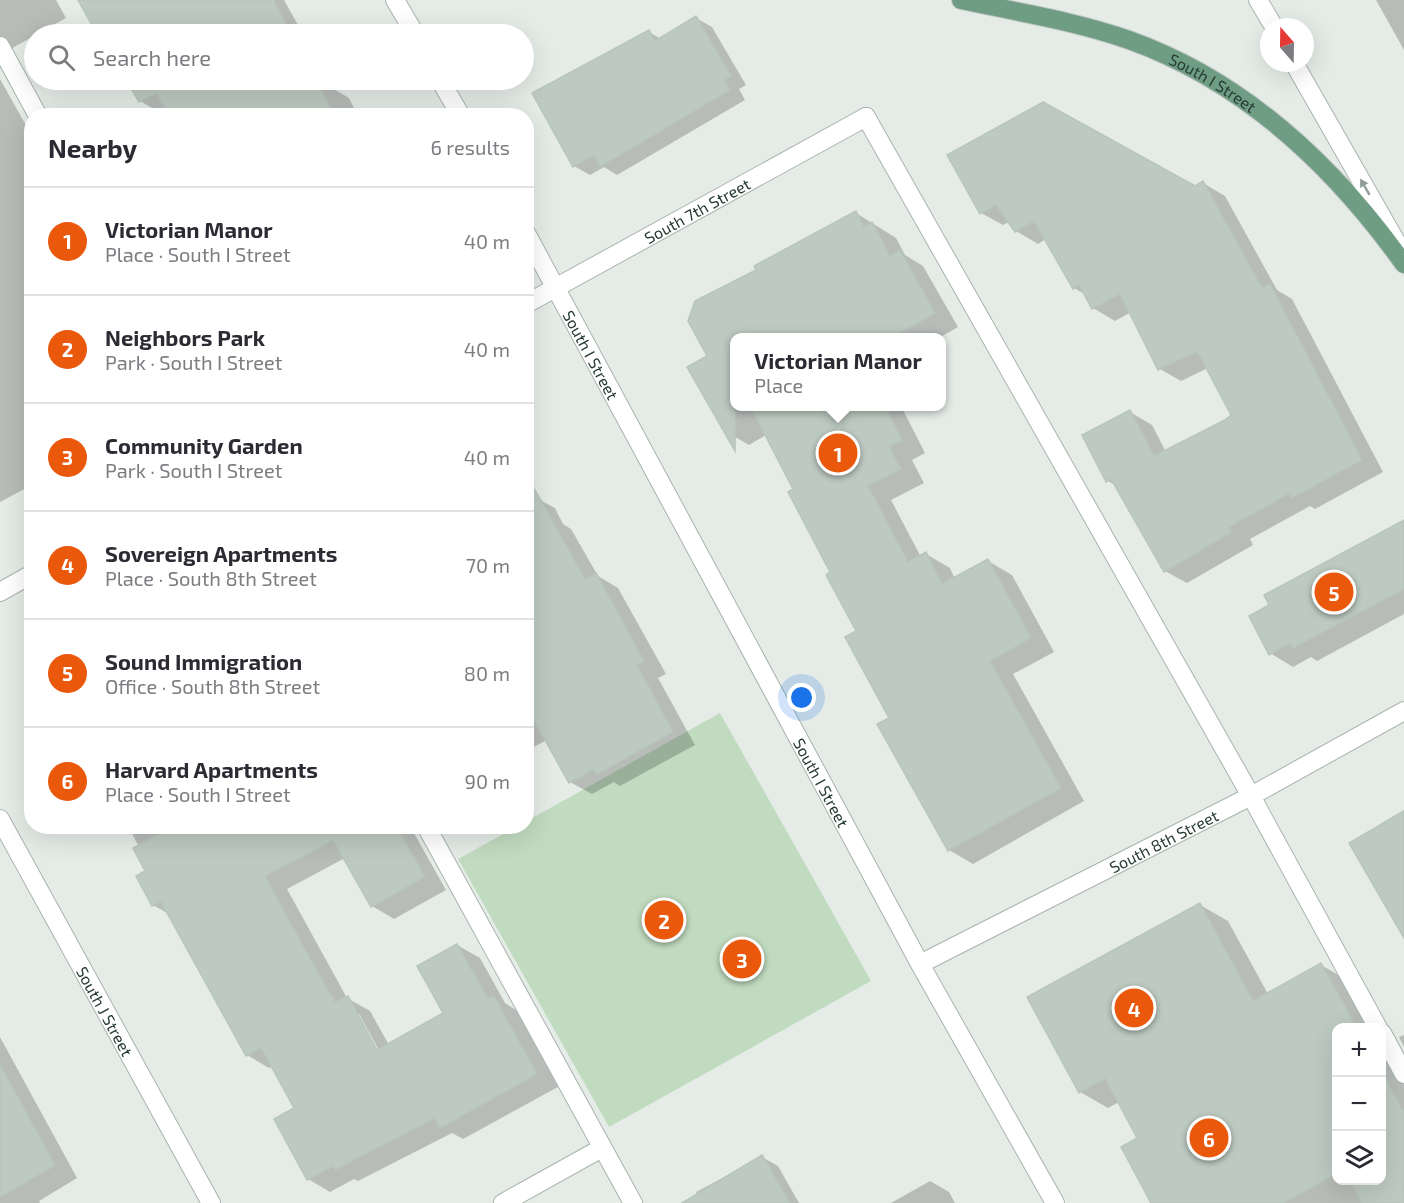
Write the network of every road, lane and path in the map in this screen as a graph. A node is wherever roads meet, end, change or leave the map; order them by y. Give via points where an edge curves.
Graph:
1 (395, 0) edge
2 (961, 0) edge
3 (1258, 0) edge
4 (1269, 18) edge
5 (409, 24) edge
6 (0, 46) edge
7 (1299, 72) edge
8 (446, 90) edge
9 (34, 108) edge
10 (456, 108) edge
11 (534, 247) edge
12 (1404, 257) edge
13 (1404, 264) edge
14 (557, 287) junction
15 (534, 300) edge
16 (24, 578) edge
17 (0, 592) edge
18 (1404, 711) edge
19 (1251, 796) junction
20 (0, 819) edge
21 (430, 834) edge
22 (920, 964) junction
23 (1375, 1023) edge
24 (1386, 1040) edge
25 (1404, 1074) edge
26 (603, 1148) junction
27 (211, 1203) edge
28 (503, 1203) edge
29 (633, 1203) edge
30 (1054, 1203) edge

1 - 5 street
2 - 13 main road, South I Street via 1129,40 1226,88 1274,121 1319,162
3 - 4 street
6 - 9 street
12 -> 7 street
8 - 10 street
11 - 14 street, South I Street
14 - 15 street, South 7th Street
14 - 19 street, South 7th Street via 866,117
14 - 22 street, South I Street
16 - 17 street
18 - 19 street, South 8th Street
19 - 22 street, South 8th Street
19 - 23 street
20 - 27 street, South J Street
21 - 26 street
22 - 30 street, South I Street
24 - 25 street
26 - 28 street
26 - 29 street

